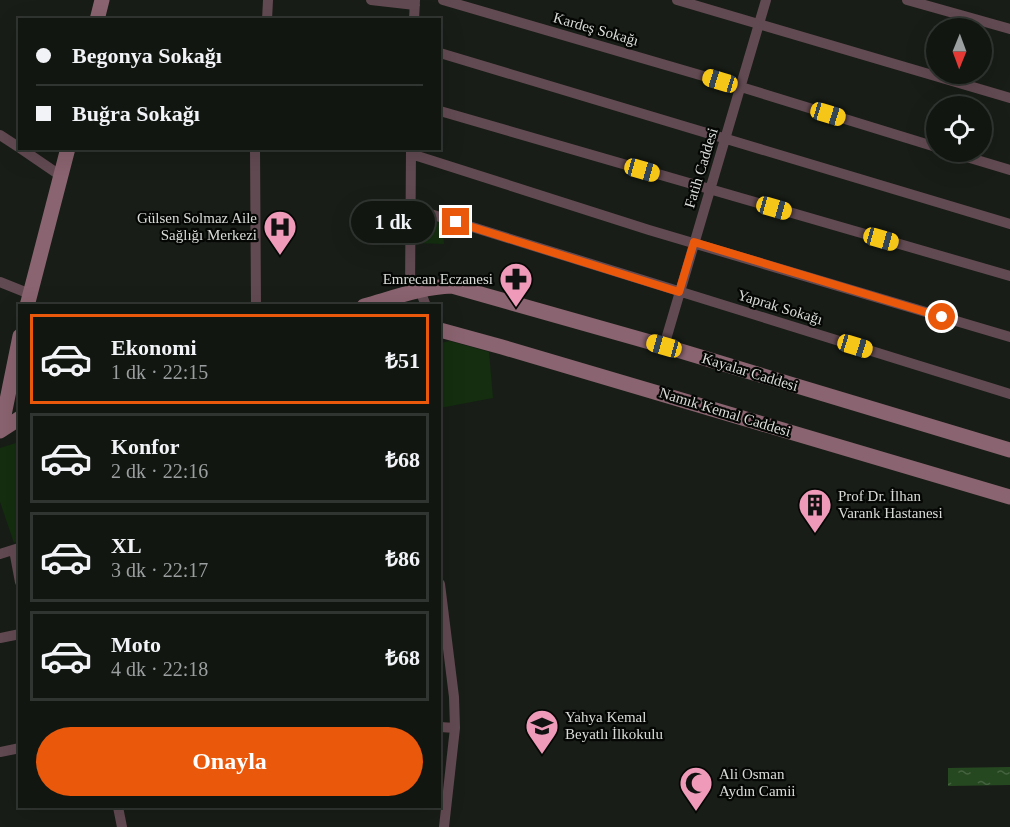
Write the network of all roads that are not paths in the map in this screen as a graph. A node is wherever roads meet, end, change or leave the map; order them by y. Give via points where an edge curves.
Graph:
1 (102, 0) edge
2 (268, 0) edge
3 (371, 0) edge
4 (443, 0) edge
5 (677, 0) edge
6 (766, 0) edge
7 (907, 0) edge
8 (415, 3) edge
9 (98, 18) edge
10 (267, 18) edge
11 (414, 18) edge
12 (759, 24) junction
13 (1010, 29) edge
14 (441, 53) edge
15 (741, 87) junction
16 (1010, 98) edge
17 (441, 111) edge
18 (0, 135) edge
19 (725, 139) junction
20 (926, 144) edge
21 (18, 147) edge
22 (23, 150) edge
23 (68, 150) edge
24 (255, 150) edge
25 (411, 151) edge
26 (983, 162) edge
27 (1010, 170) edge
28 (62, 176) junction
29 (710, 190) junction
30 (411, 208) junction
31 (1010, 224) edge
32 (694, 242) junction
33 (1010, 276) edge
34 (0, 282) edge
35 (679, 292) junction
36 (405, 296) edge
37 (29, 300) edge
38 (256, 304) edge
39 (372, 304) edge
40 (422, 304) edge
41 (441, 330) edge
42 (1010, 337) edge
43 (18, 342) edge
44 (664, 346) junction
45 (0, 380) edge
46 (1010, 394) edge
47 (6, 419) edge
48 (1010, 450) edge
49 (1010, 497) edge
50 (17, 549) edge
51 (0, 554) edge
52 (441, 592) edge
53 (18, 634) edge
54 (0, 638) edge
55 (441, 727) edge
56 (455, 728) junction
57 (18, 748) edge
58 (0, 752) edge
59 (118, 808) edge
60 (122, 827) edge
61 (444, 827) edge

1 - 9 main road
2 - 10 street
3 - 8 street
4 - 15 street, Kardeş Sokağı
5 - 12 street
6 - 12 street, Fatih Caddesi
7 - 13 street
8 - 11 street
12 - 15 street, Fatih Caddesi
12 - 16 street
14 - 19 street
15 - 19 street, Fatih Caddesi
15 - 20 street, Kardeş Sokağı
17 - 29 street
18 - 21 street
19 - 29 street, Fatih Caddesi
19 - 31 street
22 - 28 street
23 - 28 main road
24 - 38 street
25 - 30 street
25 - 32 street
26 - 27 street
28 - 37 main road
29 - 32 street, Fatih Caddesi
29 - 33 street
30 - 35 street, Yaprak Sokağı
30 - 36 street
32 - 35 street, Fatih Caddesi
32 - 42 street
34 - 37 street
35 - 44 street, Fatih Caddesi
35 - 46 street, Yaprak Sokağı
36 - 39 main road, Kayalar Caddesi
36 - 40 street
36 - 44 main road, Kayalar Caddesi via 452,286
41 - 49 main road, Namık Kemal Caddesi
43 - 45 main road
43 - 47 main road
44 - 48 main road, Kayalar Caddesi
50 - 51 street
52 - 56 street
53 - 54 street
55 - 56 street
56 - 61 street
57 - 58 street
59 - 60 street

